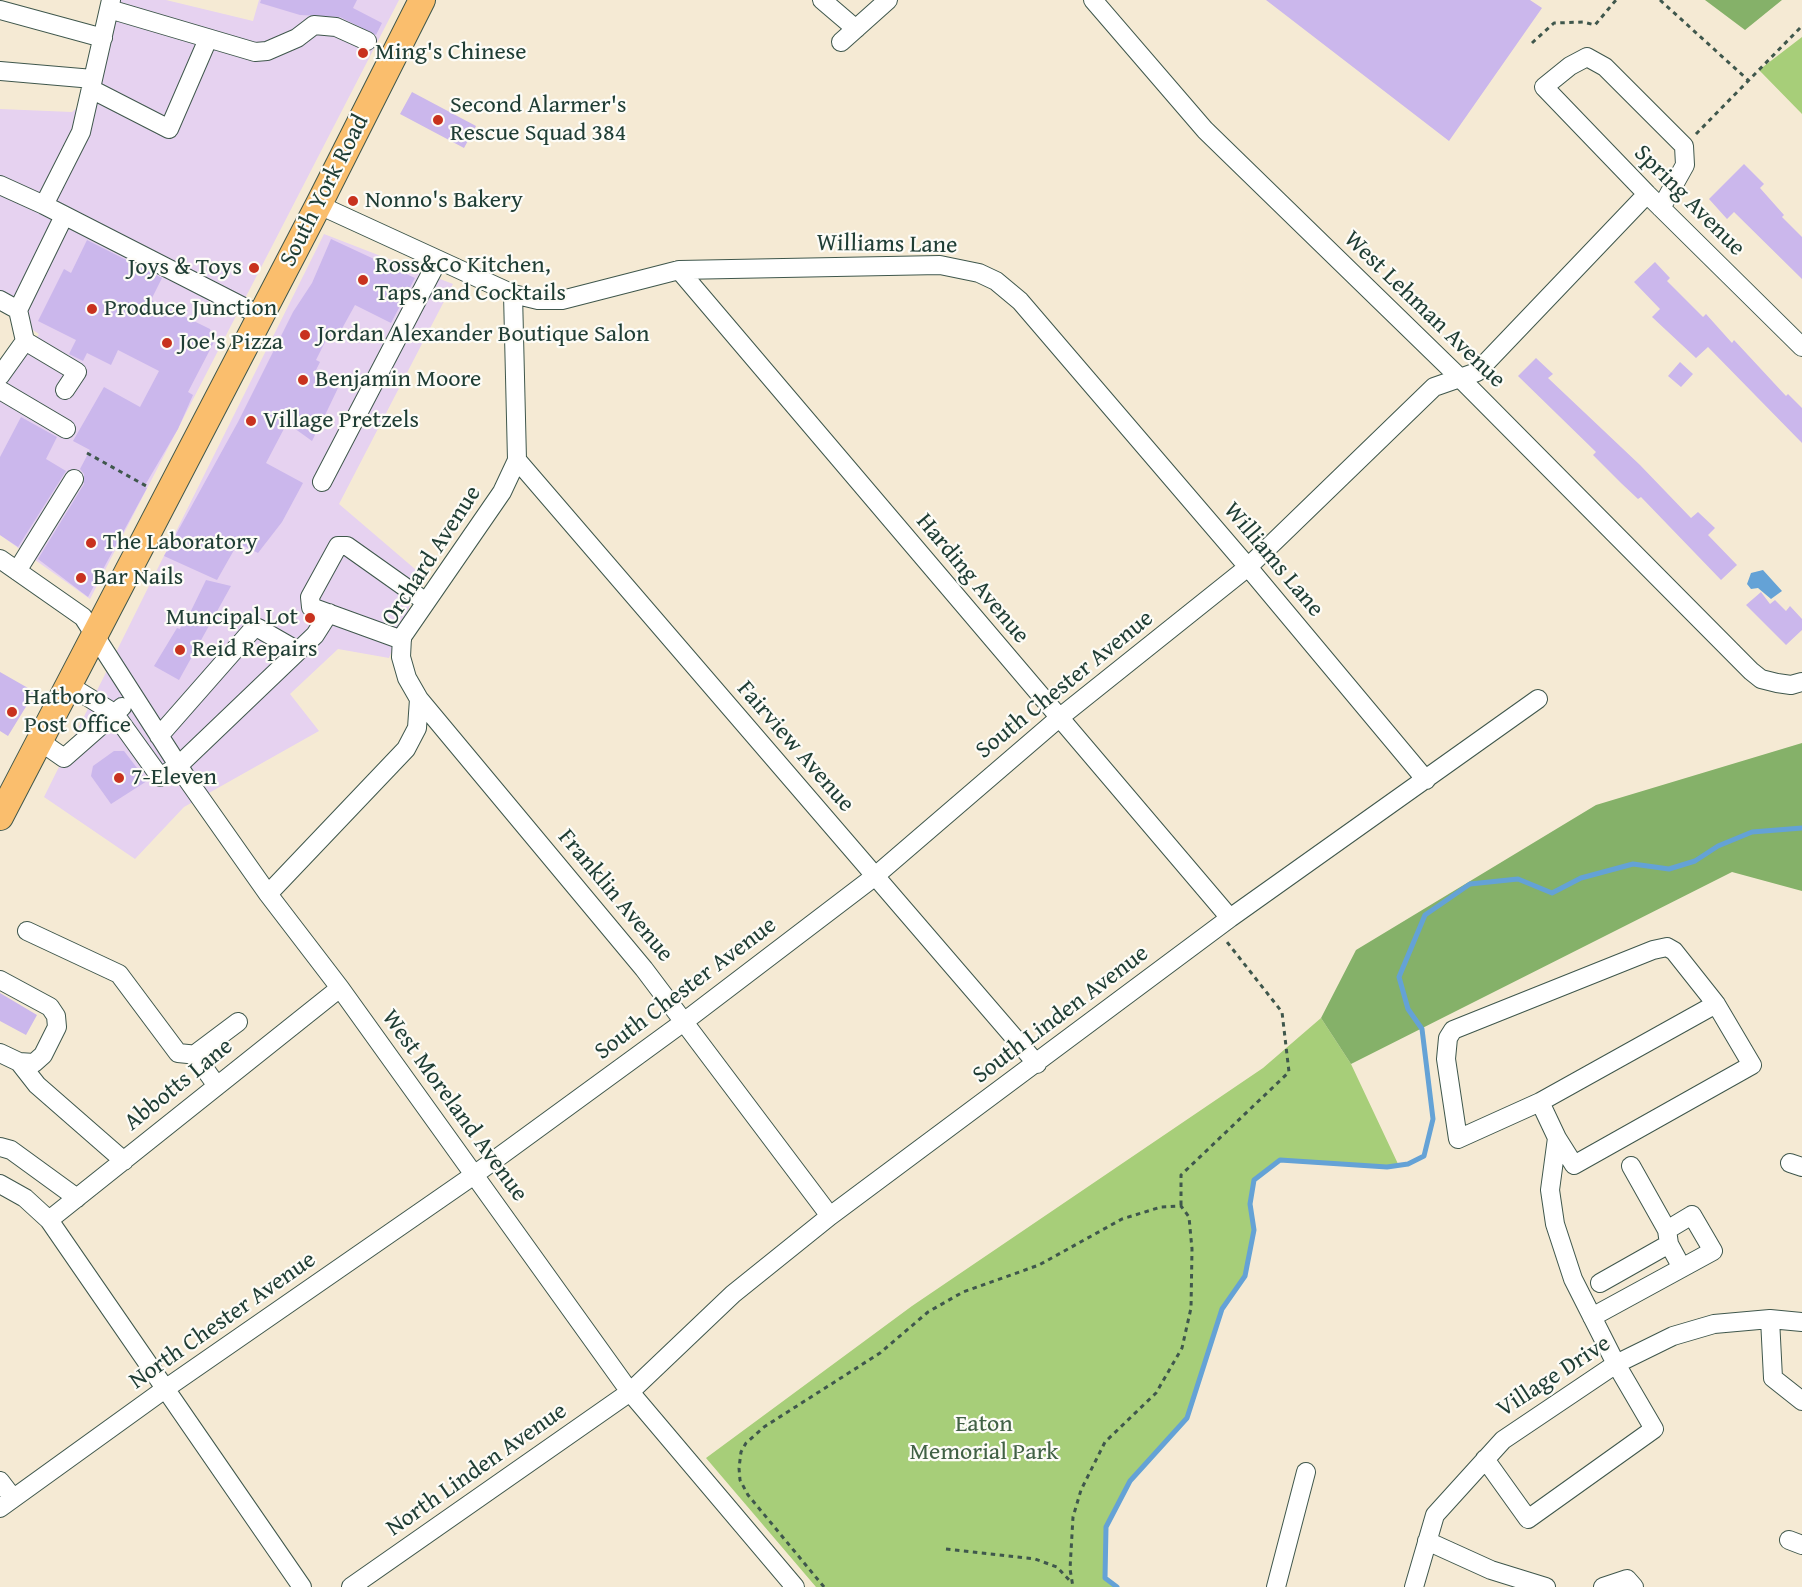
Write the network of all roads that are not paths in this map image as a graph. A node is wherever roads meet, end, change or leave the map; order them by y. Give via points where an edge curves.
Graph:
1 (422, 0) edge
2 (822, 0) edge
3 (888, 0) edge
4 (1093, 0) edge
5 (110, 4) edge
6 (0, 10) edge
7 (856, 29) junction
8 (103, 38) junction
9 (208, 39) junction
10 (367, 41) dead end
11 (841, 42) dead end
12 (0, 71) edge
13 (92, 84) junction
14 (0, 185) edge
15 (1647, 194) junction
16 (44, 205) junction
17 (319, 205) junction
18 (1661, 208) junction
19 (64, 216) junction
20 (438, 260) junction
21 (679, 270) junction
22 (513, 294) junction
23 (0, 300) edge
24 (18, 310) junction
25 (261, 316) junction
26 (25, 341) junction
27 (1802, 347) edge
28 (0, 376) edge
29 (1461, 379) junction
30 (0, 390) edge
31 (65, 390) dead end
32 (66, 429) dead end
33 (517, 460) junction
34 (74, 479) dead end
35 (322, 482) dead end
36 (0, 559) edge
37 (1248, 567) junction
38 (17, 571) junction
39 (426, 602) junction
40 (329, 613) junction
41 (95, 637) junction
42 (402, 640) junction
43 (298, 651) junction
44 (1802, 682) edge
45 (70, 686) junction
46 (134, 698) junction
47 (419, 699) junction
48 (1538, 699) dead end
49 (114, 713) junction
50 (1059, 718) junction
51 (159, 736) junction
52 (41, 742) junction
53 (178, 766) junction
54 (1426, 780) junction
55 (0, 817) edge
56 (874, 877) junction
57 (267, 894) junction
58 (1223, 923) junction
59 (27, 931) dead end
60 (0, 980) edge
61 (340, 988) junction
62 (1716, 1004) junction
63 (685, 1021) junction
64 (238, 1022) dead end
65 (0, 1053) edge
66 (198, 1055) junction
67 (19, 1062) junction
68 (1036, 1064) junction
69 (217, 1086) junction
70 (1540, 1102) junction
71 (1557, 1138) junction
72 (0, 1147) edge
73 (124, 1161) junction
74 (1631, 1166) dead end
75 (474, 1175) junction
76 (0, 1184) edge
77 (77, 1198) junction
78 (830, 1216) junction
79 (49, 1220) junction
80 (1668, 1237) junction
81 (1682, 1268) junction
82 (1600, 1283) dead end
83 (1592, 1317) junction
84 (1770, 1319) junction
85 (1802, 1322) edge
86 (1616, 1364) junction
87 (165, 1389) junction
88 (630, 1392) junction
89 (1802, 1401) edge
90 (1485, 1459) junction
91 (1306, 1472) dead end
92 (0, 1481) edge
93 (7, 1503) edge
94 (1427, 1541) junction
95 (1491, 1579) edge
96 (302, 1587) edge
97 (351, 1587) edge
98 (795, 1587) edge
99 (1276, 1587) edge
100 (1414, 1587) edge
101 (1546, 1587) edge
102 (1603, 1587) edge
103 (1634, 1587) edge

1 - 17 highway, South York Road
2 - 7 street
3 - 7 street
4 - 29 street, West Lehman Avenue via 1205,130
5 - 8 street
5 - 9 street
6 - 8 street
7 - 11 street
8 - 13 street
9 - 10 street via 255,52 267,51 297,38 314,25 336,27
9 - 13 street via 169,129
12 - 13 street
13 - 16 street via 81,132
14 - 16 street
15 - 18 street, Spring Avenue
15 - 18 street, Spring Avenue via 1544,87 1587,57 1605,67 1684,146 1685,165
15 - 29 street, South Chester Avenue via 1477,372
16 - 19 street
17 - 20 street, Williams Lane
17 - 25 highway, South York Road
18 - 27 street, Spring Avenue
19 - 24 street
19 - 25 street
20 - 22 street, Williams Lane
20 - 35 street
21 - 22 street, Williams Lane via 562,300
21 - 37 street, Williams Lane via 940,265 996,281 1020,301
21 - 50 street, Harding Avenue
22 - 33 street, Orchard Avenue
23 - 24 street
24 - 26 street
25 - 41 highway, South York Road
26 - 28 street
26 - 31 street via 77,372
29 - 37 street, South Chester Avenue via 1434,387
29 - 44 street, West Lehman Avenue via 1761,679 1791,685
30 - 32 street
33 - 39 street, Orchard Avenue via 502,492
33 - 56 street, Fairview Avenue
34 - 38 street
36 - 38 street, West Moreland Avenue
37 - 50 street, South Chester Avenue
37 - 54 street, Williams Lane
38 - 41 street, West Moreland Avenue via 82,617
39 - 40 street via 347,546 338,546 309,602 311,607
39 - 42 street, Orchard Avenue
40 - 42 street
40 - 43 street via 315,635
41 - 45 highway, South York Road
41 - 46 street, West Moreland Avenue
42 - 47 street, Orchard Avenue via 401,657 407,678
43 - 51 street via 258,627 253,629
43 - 53 street
45 - 49 street
45 - 52 highway, South York Road
46 - 49 street
46 - 51 street, West Moreland Avenue
47 - 57 street via 417,728 406,749
47 - 63 street, Franklin Avenue
48 - 54 street, South Linden Avenue
49 - 52 street via 64,758
49 - 53 street via 160,777
50 - 56 street, South Chester Avenue
50 - 58 street, Harding Avenue
51 - 53 street, West Moreland Avenue
52 - 55 highway, South York Road
53 - 57 street, West Moreland Avenue
54 - 58 street, South Linden Avenue
56 - 63 street, South Chester Avenue
56 - 68 street, Fairview Avenue
57 - 61 street, West Moreland Avenue
58 - 68 street, South Linden Avenue
59 - 66 street via 119,974 178,1053
60 - 67 street via 50,1007 56,1016 57,1027 43,1055 34,1063
61 - 69 street, Abbotts Lane
61 - 75 street, West Moreland Avenue
62 - 70 street
62 - 70 street via 1667,947 1453,1030 1446,1059 1458,1139
62 - 71 street via 1752,1065 1574,1165
63 - 75 street, South Chester Avenue
63 - 78 street, Franklin Avenue
64 - 66 street
65 - 67 street
66 - 69 street
67 - 73 street via 37,1085
68 - 78 street, South Linden Avenue
69 - 73 street, Abbotts Lane
70 - 71 street
71 - 83 street via 1550,1190 1555,1224 1572,1279
72 - 77 street via 11,1150
73 - 77 street, Abbotts Lane
74 - 80 street
75 - 87 street, North Chester Avenue
75 - 88 street, West Moreland Avenue
76 - 79 street via 25,1198
77 - 79 street, Abbotts Lane
78 - 88 street, South Linden Avenue via 733,1294
79 - 87 street
80 - 81 street
80 - 81 street via 1692,1215 1713,1251
80 - 82 street
81 - 83 street
83 - 86 street
84 - 85 street, Village Drive
84 - 86 street, Village Drive via 1714,1324 1673,1336
84 - 89 street via 1773,1378
86 - 90 street, Village Drive via 1503,1440
86 - 90 street via 1654,1429 1528,1519
87 - 93 street, North Chester Avenue
87 - 96 street
88 - 97 street, North Linden Avenue
88 - 98 street, West Moreland Avenue
90 - 94 street, Village Drive via 1435,1515
91 - 99 street
92 - 93 street
94 - 95 street
94 - 100 street, Village Drive
95 - 101 street
102 - 103 street via 1627,1579

